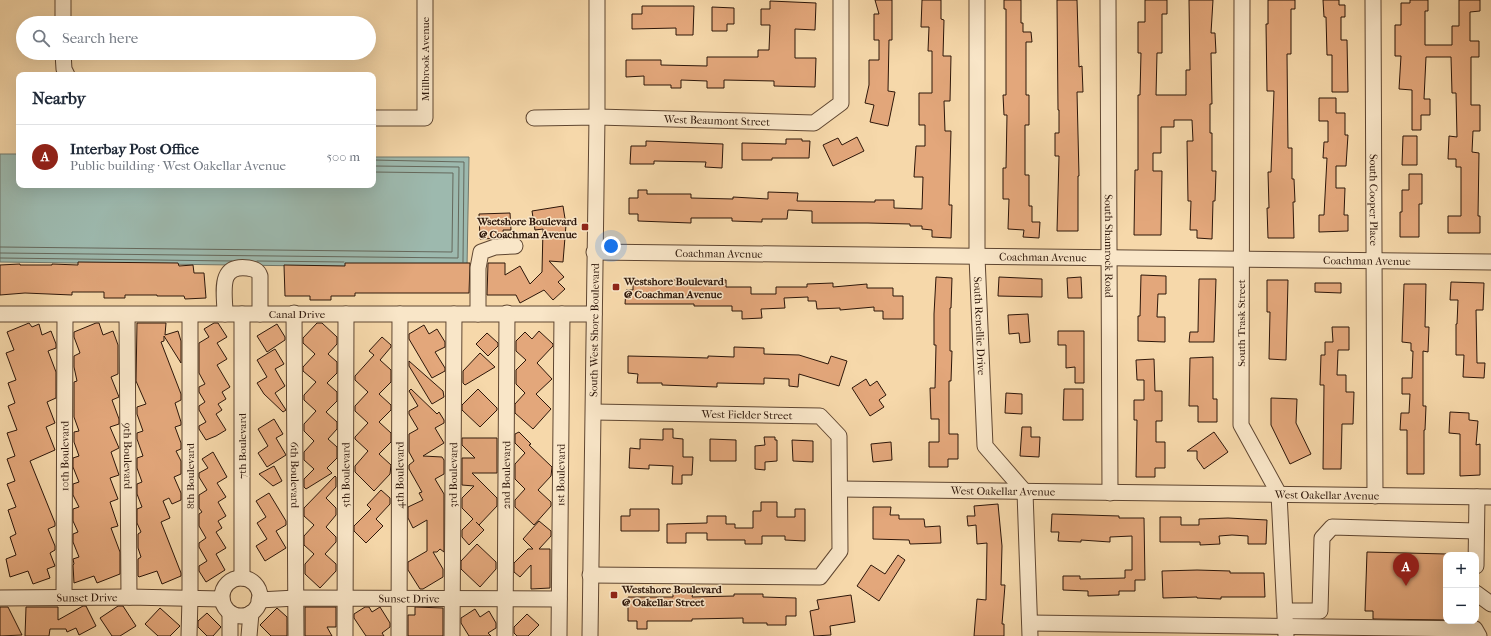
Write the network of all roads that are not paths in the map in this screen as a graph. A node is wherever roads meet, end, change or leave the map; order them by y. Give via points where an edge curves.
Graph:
1 (63, 0) edge
2 (425, 0) edge
3 (597, 0) edge
4 (841, 0) edge
5 (977, 0) edge
6 (1108, 0) edge
7 (1242, 0) edge
8 (1373, 0) edge
9 (63, 16) edge
10 (64, 60) edge
11 (65, 72) edge
12 (597, 117) junction
13 (376, 118) edge
14 (534, 118) dead end
15 (515, 246) dead end
16 (594, 252) junction
17 (977, 257) junction
18 (1109, 258) junction
19 (1241, 260) junction
20 (1374, 261) junction
21 (1491, 262) edge
22 (294, 313) junction
23 (507, 313) junction
24 (0, 314) edge
25 (225, 314) junction
26 (242, 314) junction
27 (260, 314) junction
28 (346, 314) junction
29 (400, 314) junction
30 (454, 314) junction
31 (478, 314) junction
32 (567, 314) junction
33 (594, 314) junction
34 (64, 315) junction
35 (127, 315) junction
36 (190, 315) junction
37 (594, 412) junction
38 (840, 489) junction
39 (1026, 492) junction
40 (1110, 493) junction
41 (1279, 494) junction
42 (1375, 496) junction
43 (1484, 497) edge
44 (1476, 531) junction
45 (1476, 552) edge
46 (590, 575) junction
47 (242, 578) junction
48 (1479, 595) edge
49 (64, 597) junction
50 (129, 597) junction
51 (0, 598) edge
52 (190, 598) junction
53 (296, 598) junction
54 (345, 598) junction
55 (505, 599) junction
56 (559, 599) junction
57 (222, 600) junction
58 (260, 600) junction
59 (399, 600) junction
60 (452, 600) junction
61 (1491, 604) edge
62 (1286, 611) junction
63 (230, 612) junction
64 (251, 613) junction
65 (1030, 630) edge
66 (1286, 631) edge
67 (1309, 632) edge
68 (188, 636) edge
69 (230, 636) edge
70 (249, 636) edge
71 (296, 636) edge
72 (345, 636) edge
73 (399, 636) edge
74 (452, 636) edge
75 (505, 636) edge
76 (559, 636) edge
77 (590, 636) edge
78 (1479, 636) edge

1 - 9 street
2 - 13 street, Millbrook Avenue via 425,118
3 - 12 street, South West Shore Boulevard
4 - 12 street, West Beaumont Street via 841,103 814,123
5 - 17 street, South Renellie Drive
6 - 18 street, South Shamrock Road
7 - 19 street, South Trask Street
8 - 20 street, South Cooper Place
10 - 11 street
12 - 14 street, West Beaumont Street
12 - 16 street, South West Shore Boulevard
15 - 31 street via 495,247 481,252 478,268
16 - 17 street, Coachman Avenue
16 - 33 street, South West Shore Boulevard
17 - 18 street, Coachman Avenue
17 - 39 street, South Renellie Drive via 985,446
18 - 19 street, Coachman Avenue
18 - 40 street, South Shamrock Road
19 - 20 street, Coachman Avenue
19 - 41 street, South Trask Street via 1241,425
20 - 21 street, Coachman Avenue
20 - 42 street, South Cooper Place
22 - 27 street, Canal Drive
22 - 28 street, Canal Drive
22 - 53 street, 6th Boulevard
23 - 31 street, Canal Drive
23 - 32 street, Canal Drive
23 - 55 street, 2nd Boulevard
24 - 34 street, Canal Drive
25 - 26 street, Canal Drive
25 - 27 street via 226,275 230,270 242,268 256,270 260,276
25 - 36 street, Canal Drive
26 - 27 street, Canal Drive
26 - 47 street, 7th Boulevard
28 - 29 street, Canal Drive
28 - 54 street, 5th Boulevard
29 - 30 street, Canal Drive
29 - 59 street, 4th Boulevard
30 - 31 street, Canal Drive
30 - 60 street, 3rd Boulevard
32 - 33 street, Canal Drive
32 - 56 street, 1st Boulevard
33 - 37 street, South West Shore Boulevard
34 - 35 street, Canal Drive
34 - 49 street, 10th Boulevard
35 - 36 street, Canal Drive
35 - 50 street, 9th Boulevard
36 - 52 street, 8th Boulevard
37 - 38 street, West Fielder Street via 820,416 839,436
37 - 46 street, South West Shore Boulevard
38 - 39 street, West Oakellar Avenue
38 - 46 street via 840,551 820,577
39 - 40 street, West Oakellar Avenue
39 - 65 street
40 - 41 street, West Oakellar Avenue
41 - 42 street, West Oakellar Avenue
41 - 62 street, South Trask Street
42 - 43 street, West Oakellar Avenue
43 - 44 street
44 - 45 street
44 - 62 street via 1332,527 1322,538 1320,611
46 - 77 street, South West Shore Boulevard
47 - 57 street via 233,580 226,586
47 - 58 street via 251,581 257,587
48 - 61 street
49 - 50 street, Sunset Drive
49 - 51 street, Sunset Drive
50 - 52 street, Sunset Drive
52 - 57 street, Sunset Drive
52 - 68 street, 8th Boulevard
53 - 54 street, Sunset Drive
53 - 58 street, Sunset Drive
53 - 71 street, 6th Boulevard
54 - 59 street, Sunset Drive
54 - 72 street, 5th Boulevard
55 - 56 street, Sunset Drive
55 - 60 street, Sunset Drive
55 - 75 street, 2nd Boulevard
56 - 76 street, 1st Boulevard
57 - 63 street
58 - 64 street
59 - 60 street, Sunset Drive
59 - 73 street, 4th Boulevard
60 - 74 street, 3rd Boulevard
62 - 66 street, South Trask Street
63 - 64 street via 240,616
63 - 69 street
64 - 70 street
65 - 66 street
66 - 67 street
67 - 78 street via 1476,629

